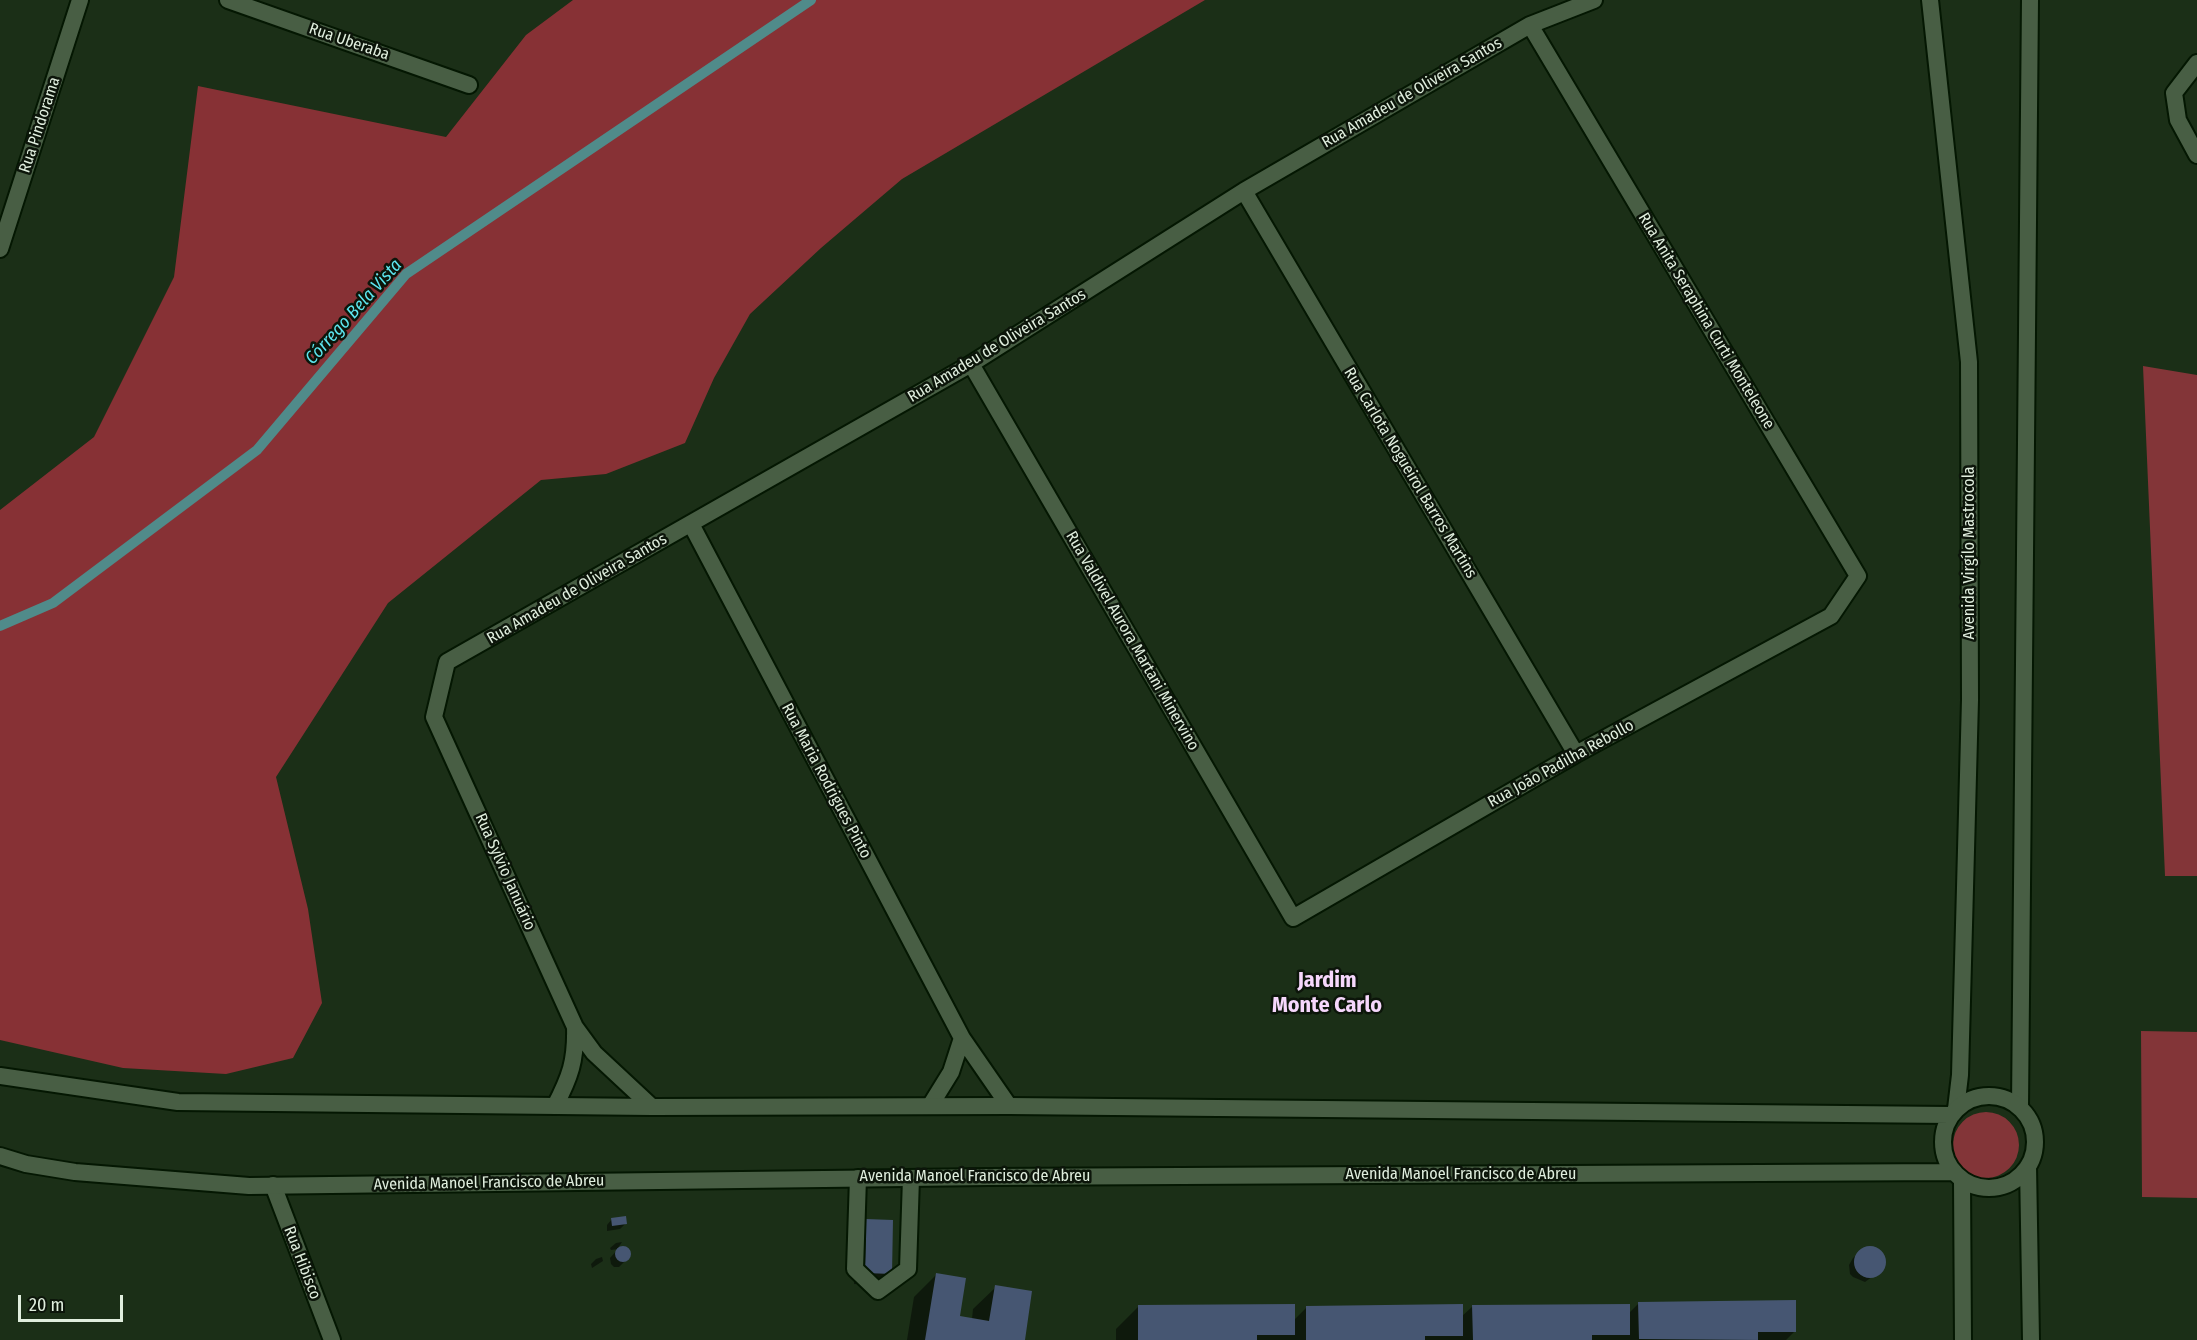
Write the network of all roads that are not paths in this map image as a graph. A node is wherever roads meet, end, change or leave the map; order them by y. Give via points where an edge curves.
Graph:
1 (80, 0) edge
2 (228, 0) edge
3 (1594, 0) edge
4 (1930, 0) edge
5 (2030, 0) edge
6 (1530, 25) junction
7 (2197, 63) edge
8 (469, 85) dead end
9 (2197, 155) edge
10 (1244, 191) junction
11 (0, 249) edge
12 (971, 364) junction
13 (691, 524) junction
14 (1831, 616) joint
15 (434, 717) joint
16 (1576, 754) junction
17 (1293, 918) joint
18 (575, 1027) junction
19 (962, 1038) junction
20 (0, 1076) edge
21 (555, 1106) junction
22 (1009, 1106) junction
23 (652, 1107) junction
24 (930, 1107) junction
25 (2020, 1107) junction
26 (1953, 1112) junction
27 (0, 1156) edge
28 (2028, 1166) junction
29 (1958, 1176) junction
30 (858, 1178) junction
31 (911, 1178) junction
32 (273, 1185) junction
33 (332, 1340) edge
34 (1963, 1340) edge
35 (2031, 1340) edge

1 - 11 street, Rua Pindorama
2 - 8 street, Rua Uberaba
3 - 6 street, Rua Amadeu de Oliveira Santos
4 - 26 street, Avenida Virgílo Mastrocola via 1970,362 1970,700 1959,1075
5 - 25 street
6 - 10 street, Rua Amadeu de Oliveira Santos
6 - 14 street, Rua Anita Seraphina Curti Monteleone via 1857,576
7 - 9 street via 2174,93 2178,120
10 - 12 street, Rua Amadeu de Oliveira Santos
10 - 16 street, Rua Carlota Nogueirol Barros Martins
12 - 13 street, Rua Amadeu de Oliveira Santos
12 - 17 street, Rua Valdivel Aurora Martani Minervino
13 - 15 street, Rua Amadeu de Oliveira Santos via 447,662
13 - 19 street, Rua Maria Rodrigues Pinto
14 - 16 street, Rua João Padilha Rebollo
15 - 18 street, Rua Sylvio Januário
16 - 17 street, Rua João Padilha Rebollo
18 - 21 street, Rua Sylvio Januário via 576,1053
18 - 23 street, Rua Sylvio Januário via 594,1053
19 - 22 street, Rua Maria Rodrigues Pinto
19 - 24 street via 951,1072
20 - 21 street via 178,1102
21 - 23 street
22 - 24 street
22 - 26 street
23 - 24 street
25 - 26 street via 2005,1098 1988,1096 1971,1099
25 - 28 street via 2031,1123 2035,1142
26 - 29 street via 1942,1144 1945,1160
27 - 32 street, Avenida Manoel Francisco de Abreu via 75,1172
28 - 29 street via 2015,1180 1998,1187 1980,1188
28 - 35 street
29 - 31 street, Avenida Manoel Francisco de Abreu
29 - 34 street
30 - 31 street, Avenida Manoel Francisco de Abreu
30 - 31 street via 855,1269 878,1291 908,1269
30 - 32 street, Avenida Manoel Francisco de Abreu
32 - 33 street, Rua Hibisco

